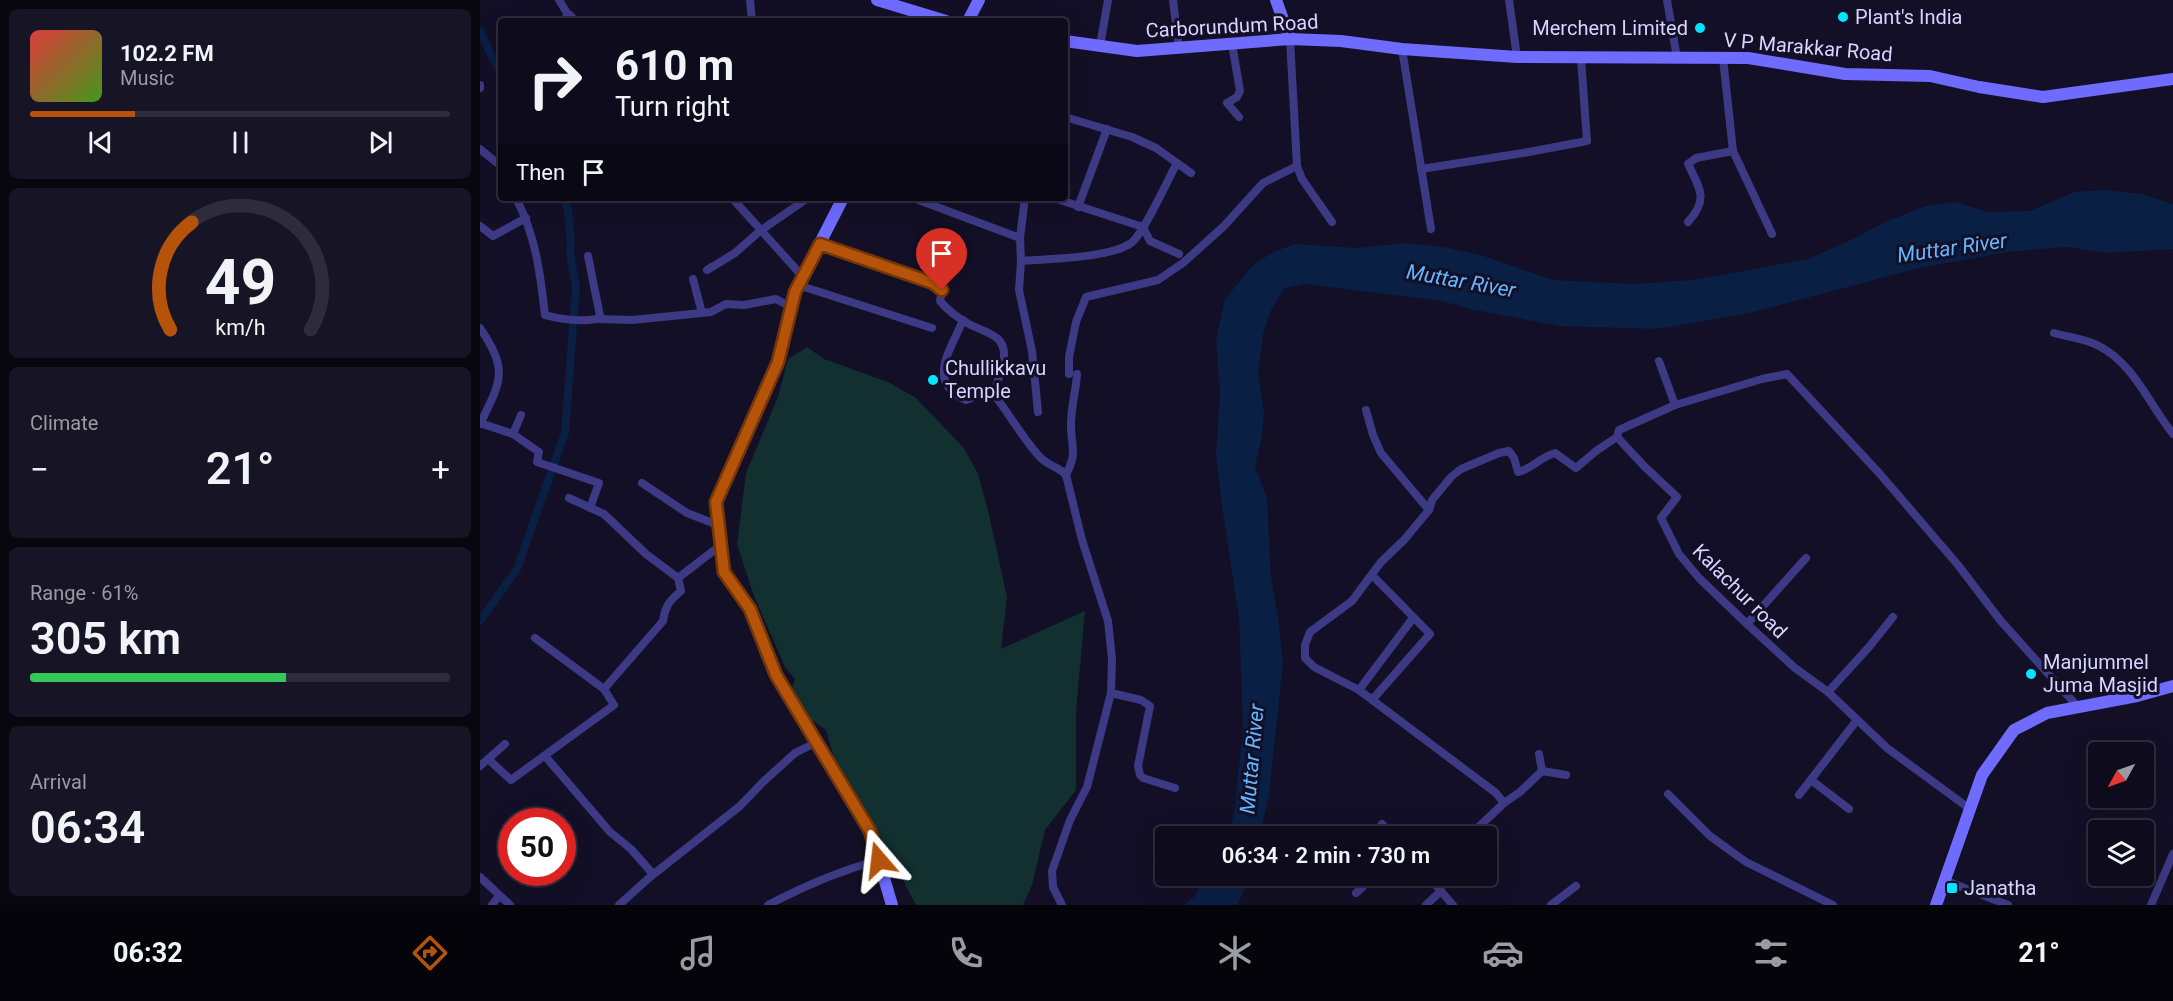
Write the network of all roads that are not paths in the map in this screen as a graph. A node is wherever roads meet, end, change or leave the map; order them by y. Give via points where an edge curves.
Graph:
1 (559, 0) edge
2 (750, 0) edge
3 (877, 0) edge
4 (979, 0) edge
5 (1108, 0) edge
6 (1173, 0) edge
7 (1276, 0) edge
8 (1509, 0) edge
9 (1667, 0) edge
10 (573, 18) edge
11 (752, 18) edge
12 (936, 18) edge
13 (970, 18) edge
14 (1290, 39) junction
15 (1068, 41) edge
16 (1232, 44) junction
17 (1100, 46) junction
18 (1179, 49) junction
19 (1402, 49) junction
20 (1473, 54) joint
21 (1517, 57) junction
22 (1677, 58) junction
23 (1723, 58) junction
24 (1581, 59) junction
25 (2173, 79) edge
26 (1239, 117) dead end
27 (1068, 118) edge
28 (1107, 129) junction
29 (480, 149) edge
30 (1732, 151) junction
31 (1177, 163) junction
32 (498, 164) edge
33 (1297, 166) junction
34 (1421, 169) junction
35 (1191, 173) dead end
36 (517, 201) edge
37 (735, 201) edge
38 (804, 201) edge
39 (842, 201) edge
40 (1025, 201) edge
41 (1062, 201) edge
42 (935, 202) edge
43 (1078, 207) junction
44 (526, 219) junction
45 (1332, 222) dead end
46 (1688, 222) dead end
47 (480, 226) edge
48 (1143, 227) junction
49 (1431, 229) dead end
50 (760, 231) junction
51 (1772, 234) dead end
52 (1020, 238) junction
53 (820, 244) junction
54 (1179, 255) dead end
55 (588, 256) dead end
56 (1021, 261) junction
57 (707, 270) dead end
58 (693, 279) dead end
59 (801, 281) junction
60 (791, 307) junction
61 (702, 313) junction
62 (597, 319) junction
63 (963, 320) junction
64 (480, 328) edge
65 (932, 328) dead end
66 (2054, 333) dead end
67 (1659, 361) dead end
68 (995, 389) junction
69 (1675, 405) junction
70 (1366, 410) dead end
71 (1038, 412) dead end
72 (521, 415) dead end
73 (480, 424) edge
74 (513, 434) junction
75 (2173, 434) edge
76 (1617, 437) junction
77 (1066, 475) junction
78 (642, 483) dead end
79 (569, 498) dead end
80 (590, 508) junction
81 (1429, 510) junction
82 (718, 525) junction
83 (721, 545) junction
84 (1806, 558) dead end
85 (1372, 575) junction
86 (678, 578) junction
87 (1893, 617) dead end
88 (1413, 618) junction
89 (1747, 624) junction
90 (535, 638) dead end
91 (2173, 686) edge
92 (604, 689) junction
93 (1359, 690) junction
94 (1828, 692) junction
95 (1111, 693) junction
96 (1372, 700) junction
97 (2078, 707) junction
98 (1857, 720) junction
99 (815, 743) junction
100 (505, 744) dead end
101 (1539, 754) dead end
102 (545, 756) junction
103 (488, 759) junction
104 (480, 766) edge
105 (1542, 771) junction
106 (1566, 775) dead end
107 (1811, 780) junction
108 (1175, 788) dead end
109 (1668, 794) dead end
110 (1799, 795) dead end
111 (1504, 803) junction
112 (1849, 809) dead end
113 (1970, 809) junction
114 (1480, 826) edge
115 (2173, 854) edge
116 (879, 860) junction
117 (653, 874) junction
118 (480, 877) edge
119 (1944, 880) junction
120 (1363, 886) edge
121 (1437, 886) edge
122 (1576, 886) dead end
123 (1441, 891) junction
124 (1356, 893) dead end
125 (499, 896) junction
126 (492, 905) edge
127 (510, 905) edge
128 (619, 905) edge
129 (768, 905) edge
130 (892, 905) edge
131 (1062, 905) edge
132 (1426, 905) edge
133 (1453, 905) edge
134 (1551, 905) edge
135 (1833, 905) edge
136 (1936, 905) edge
137 (2008, 905) edge
138 (2151, 905) edge

1 - 10 street
2 - 11 street
3 - 12 street
4 - 13 street
5 - 17 street
6 - 18 street
7 - 14 street
8 - 21 street
9 - 22 street
14 - 16 street, Carborundum Road
14 - 19 street, Carborundum Road
14 - 33 street
15 - 17 street, Carborundum Road
16 - 18 street, Carborundum Road
16 - 26 street via 1240,91 1227,104
17 - 18 street, Carborundum Road via 1137,51
19 - 20 street, Carborundum Road
19 - 34 street
20 - 21 street, V P Marakkar Road
21 - 24 street, V P Marakkar Road
22 - 23 street, V P Marakkar Road
22 - 24 street, V P Marakkar Road
23 - 25 street, V P Marakkar Road via 1748,58 1845,74 1930,76 2043,97
23 - 30 street
24 - 34 street via 1587,141
27 - 28 street
28 - 31 street via 1132,136
28 - 43 street
29 - 32 street
30 - 46 street via 1696,158 1688,164 1701,192 1699,210
30 - 51 street
31 - 35 street
31 - 48 street
33 - 45 street
33 - 77 street via 1263,183 1224,226 1158,280 1086,297 1069,357 1073,374 1074,447
34 - 49 street
36 - 44 street
37 - 50 street
38 - 50 street
39 - 53 street
40 - 52 street
41 - 43 street
42 - 52 street
43 - 48 street
44 - 47 street via 493,236
44 - 62 street via 537,253 545,315
48 - 54 street via 1150,241
48 - 56 street via 1132,243 1120,249
50 - 57 street
50 - 59 street
52 - 56 street
53 - 59 street
53 - 63 street via 933,283 942,290 940,300 948,310
55 - 62 street via 600,316
56 - 71 street via 1019,301 1032,351
58 - 61 street
59 - 60 street
59 - 65 street
60 - 61 street via 776,299 726,304
60 - 82 street via 778,362 716,502
61 - 62 street
63 - 68 street via 1002,343 1005,357
63 - 68 street via 946,362 943,381 966,400
64 - 73 street via 496,355 500,372 496,394
66 - 75 street via 2098,345 2116,357 2132,373
67 - 69 street
68 - 77 street via 996,397 1040,458
69 - 76 street via 1619,430
69 - 97 street via 1787,374 1926,527 2000,620
70 - 81 street via 1381,453
72 - 74 street
73 - 74 street
74 - 80 street via 539,452 537,462 598,483
76 - 81 street via 1576,468 1555,453 1518,472 1509,451 1488,457 1450,477
76 - 89 street, Kalachur road via 1677,497 1661,519 1679,555
77 - 95 street via 1108,621
78 - 82 street via 687,513
79 - 80 street
80 - 86 street via 604,514
81 - 85 street
82 - 83 street
83 - 86 street
83 - 99 street via 724,572 750,609 776,675
84 - 89 street
85 - 88 street
85 - 93 street via 1352,601 1310,632 1305,645 1305,658 1314,667
86 - 92 street via 681,591 669,601 663,621
87 - 94 street
88 - 93 street
88 - 96 street via 1430,634
89 - 94 street, Kalachur road
90 - 92 street
91 - 97 street
92 - 102 street via 614,705
93 - 96 street
94 - 98 street, Kalachur road
95 - 108 street via 1150,706 1138,766 1140,775
95 - 131 street via 1088,787 1070,820 1052,871 1053,887
96 - 111 street
97 - 113 street via 2047,713 2014,730 1982,775
98 - 107 street
98 - 113 street, Kalachur road via 1887,748
99 - 116 street via 870,831
99 - 117 street via 795,753 740,806
100 - 103 street
101 - 105 street
102 - 103 street via 511,780
102 - 117 street via 610,832
103 - 104 street
105 - 106 street
105 - 111 street
107 - 110 street
107 - 112 street
109 - 135 street via 1710,836 1746,862
111 - 114 street
113 - 119 street
115 - 138 street
116 - 129 street via 841,871
116 - 130 street
117 - 128 street
118 - 125 street
119 - 136 street
119 - 137 street
120 - 124 street
121 - 123 street
122 - 134 street
123 - 132 street
123 - 133 street
125 - 126 street
125 - 127 street

